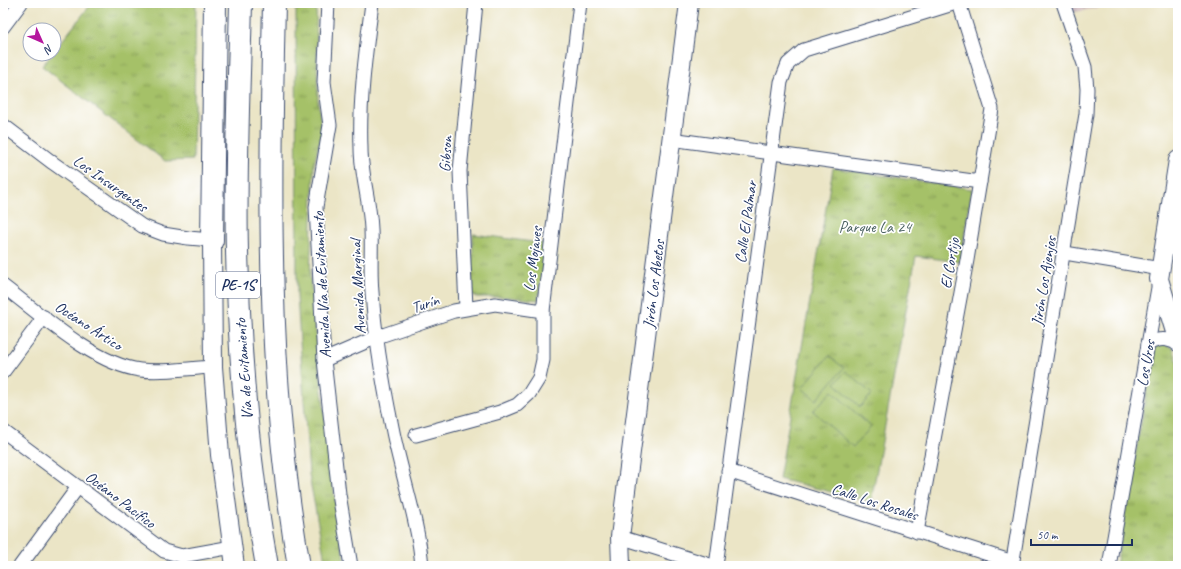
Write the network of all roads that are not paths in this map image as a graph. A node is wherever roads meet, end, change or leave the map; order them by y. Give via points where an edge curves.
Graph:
1 (21, 3) edge
2 (215, 3) edge
3 (241, 3) edge
4 (274, 3) edge
5 (328, 3) edge
6 (372, 3) edge
7 (476, 3) edge
8 (580, 3) edge
9 (689, 3) edge
10 (958, 3) edge
11 (1063, 3) edge
12 (3, 27) edge
13 (3, 125) edge
14 (671, 139) junction
15 (772, 153) junction
16 (1178, 160) edge
17 (980, 182) junction
18 (212, 240) junction
19 (1065, 253) junction
20 (1160, 274) junction
21 (3, 286) edge
22 (466, 308) junction
23 (543, 311) junction
24 (44, 317) junction
25 (376, 337) junction
26 (1178, 343) edge
27 (1148, 344) junction
28 (324, 360) junction
29 (213, 367) junction
30 (3, 372) edge
31 (3, 431) edge
32 (416, 435) dead end
33 (728, 471) junction
34 (78, 487) junction
35 (917, 532) junction
36 (620, 537) junction
37 (232, 548) junction
38 (1012, 564) edge
39 (20, 566) edge
40 (235, 566) edge
41 (267, 566) edge
42 (299, 566) edge
43 (351, 566) edge
44 (422, 566) edge
45 (621, 566) edge
46 (713, 566) edge
47 (716, 566) edge
48 (1109, 566) edge

1 - 12 street
2 - 18 highway
3 - 41 highway, Vía de Evitamiento / PE-1S via 237,167 238,287 250,446
4 - 42 highway, Vía de Evitamiento / PE-1S via 272,293 284,456
5 - 28 street, Avenida Vía de Evitamiento via 324,82 330,125 316,207
6 - 25 street, Avenida Marginal via 364,75 360,148 372,229 370,262
7 - 22 street, Gibson via 460,171
8 - 23 street, Los Mojaves
9 - 14 street, Jirón Los Abetos
10 - 15 street, Calle El Palmar via 804,50 788,64 780,82
10 - 17 street, El Cortijo via 992,109
11 - 19 street, Jirón Los Ajenjos via 1085,67 1087,89 1086,114
13 - 18 street, Los Insurgentes via 142,226 163,234
14 - 15 street
14 - 36 street, Jirón Los Abetos
15 - 17 street
15 - 33 street, Calle El Palmar
16 - 20 street, Los Uros
17 - 35 street, El Cortijo
18 - 29 street
19 - 20 street
19 - 38 street, Jirón Los Ajenjos
20 - 26 street
20 - 27 street, Los Uros
21 - 24 street, Océano Ártico
22 - 23 street, Turín via 495,304
22 - 25 street, Turín
23 - 32 street, Los Mojaves via 543,360 539,378 529,394 517,405 500,412
24 - 29 street, Océano Ártico via 90,350 115,364 140,370
24 - 30 street
25 - 28 street, Turín
25 - 44 street, Avenida Marginal via 392,428 420,542
26 - 27 street via 1161,339
27 - 48 street, Los Uros
28 - 43 street, Avenida Vía de Evitamiento via 339,494
29 - 37 street via 220,456
31 - 34 street, Océano Pacífico
33 - 35 street, Calle Los Rosales
33 - 47 street, Calle El Palmar
34 - 37 street, Océano Pacífico via 158,548 170,553 190,555
34 - 39 street
35 - 38 street, Calle Los Rosales
36 - 45 street, Jirón Los Abetos
36 - 46 street
37 - 40 street

